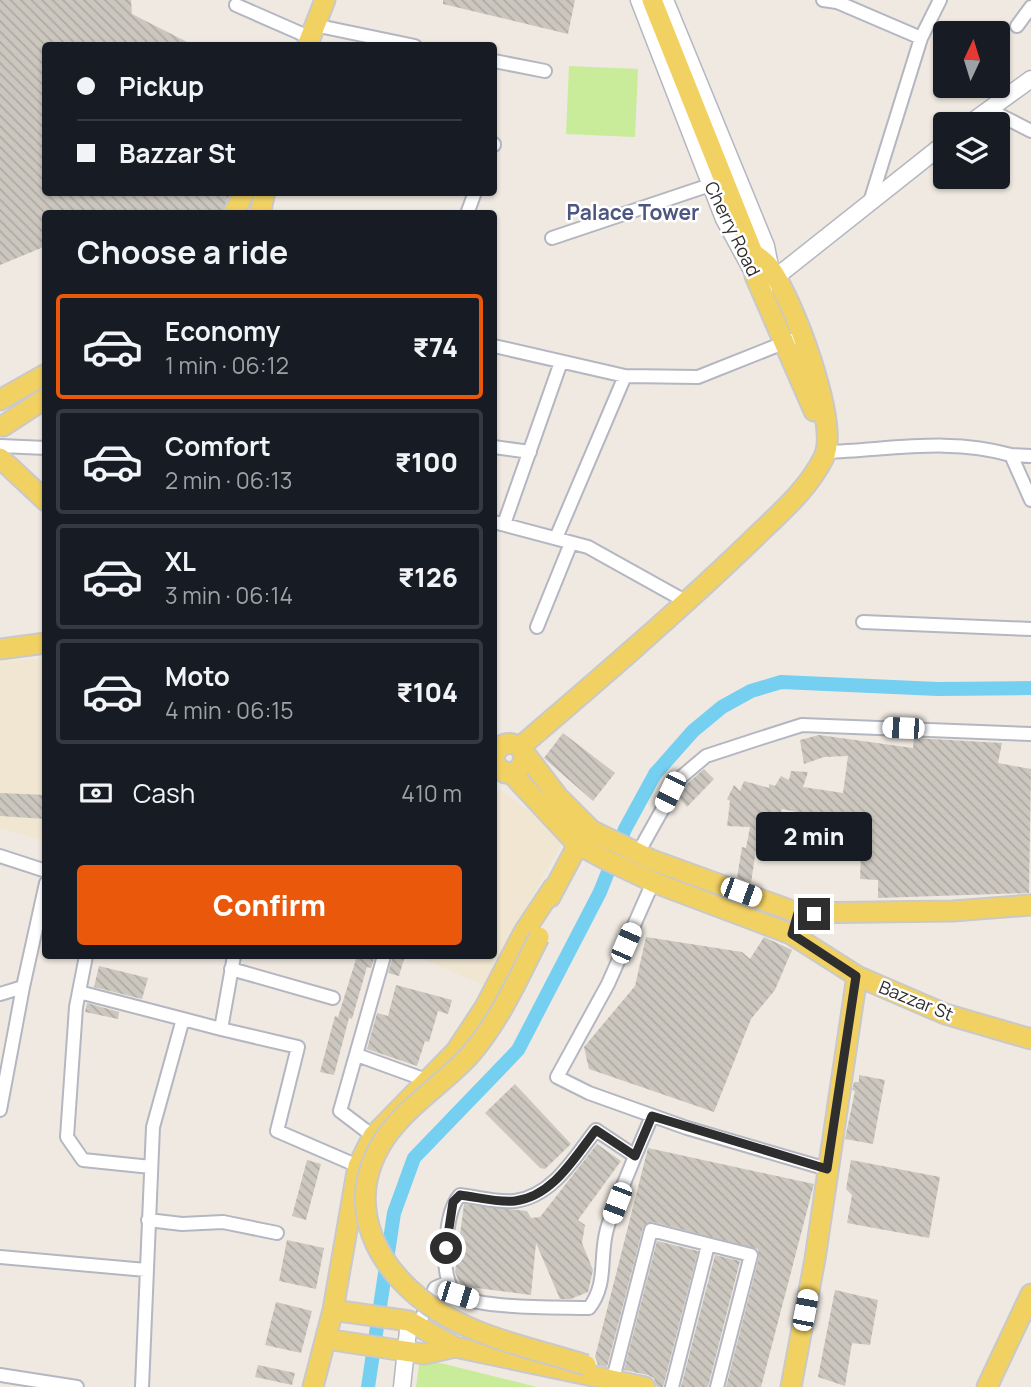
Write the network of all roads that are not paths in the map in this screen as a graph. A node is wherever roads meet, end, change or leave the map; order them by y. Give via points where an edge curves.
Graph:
1 (325, 0) edge
2 (639, 0) edge
3 (652, 0) edge
4 (665, 0) edge
5 (823, 0) edge
6 (940, 0) edge
7 (236, 5) dead end
8 (1031, 7) edge
9 (1017, 26) dead end
10 (310, 36) edge
11 (922, 37) junction
12 (373, 42) edge
13 (497, 62) edge
14 (545, 71) dead end
15 (1031, 79) edge
16 (988, 109) junction
17 (984, 112) edge
18 (1031, 131) edge
19 (933, 152) edge
20 (710, 184) junction
21 (870, 202) junction
22 (552, 237) dead end
23 (765, 278) junction
24 (794, 339) junction
25 (497, 347) edge
26 (561, 362) junction
27 (42, 376) edge
28 (625, 376) junction
29 (0, 400) edge
30 (42, 402) edge
31 (1, 439) edge
32 (42, 447) edge
33 (497, 447) edge
34 (530, 452) junction
35 (825, 455) junction
36 (1012, 455) junction
37 (1031, 456) edge
38 (42, 495) edge
39 (1031, 500) edge
40 (499, 523) edge
41 (556, 538) junction
42 (571, 543) junction
43 (685, 601) junction
44 (863, 622) dead end
45 (537, 627) dead end
46 (1031, 629) edge
47 (42, 644) edge
48 (0, 649) edge
49 (1031, 734) edge
50 (522, 752) junction
51 (498, 759) edge
52 (583, 831) junction
53 (0, 856) edge
54 (645, 856) junction
55 (42, 870) edge
56 (649, 880) junction
57 (42, 901) edge
58 (1031, 905) edge
59 (798, 913) junction
60 (531, 934) junction
61 (792, 934) junction
62 (85, 959) edge
63 (233, 959) edge
64 (383, 959) edge
65 (231, 969) junction
66 (856, 976) junction
67 (23, 987) junction
68 (79, 992) junction
69 (0, 994) edge
70 (333, 998) dead end
71 (183, 1018) junction
72 (221, 1029) junction
73 (1031, 1039) edge
74 (357, 1055) junction
75 (426, 1080) junction
76 (0, 1110) edge
77 (652, 1116) junction
78 (373, 1136) junction
79 (635, 1156) junction
80 (358, 1166) junction
81 (151, 1167) junction
82 (827, 1169) junction
83 (148, 1220) junction
84 (277, 1233) dead end
85 (708, 1245) junction
86 (0, 1257) edge
87 (146, 1270) junction
88 (448, 1282) junction
89 (1031, 1294) edge
90 (335, 1310) junction
91 (409, 1321) junction
92 (331, 1340) junction
93 (454, 1347) junction
94 (402, 1350) junction
95 (586, 1364) dead end
96 (0, 1375) edge
97 (613, 1379) junction
98 (77, 1387) edge
99 (142, 1387) edge
100 (313, 1387) edge
101 (402, 1387) edge
102 (645, 1387) edge
103 (672, 1387) edge
104 (717, 1387) edge
105 (790, 1387) edge
106 (987, 1387) edge

1 - 10 main road
2 - 20 street, Cherry Road
3 - 23 main road
4 - 23 street via 766,246
5 - 11 street
6 - 11 street
7 - 10 street
8 - 9 street
10 - 12 street
11 - 21 street
13 - 14 street
15 - 16 street
16 - 17 street
16 - 18 street
19 - 21 street
20 - 22 street
20 - 23 street, Cherry Road via 724,219
21 - 23 street
23 - 24 main road, Cherry Road
24 - 28 street via 698,377
24 - 35 main road, Cherry Road
25 - 26 street
26 - 28 street
26 - 34 street
27 - 29 main road
28 - 41 street
30 - 31 main road
31 - 32 street
31 - 38 main road
33 - 34 street
34 - 40 street
35 - 36 street via 921,443 985,447
35 - 43 main road via 793,500
36 - 37 street
36 - 39 street
40 - 41 street
41 - 42 street
42 - 43 street via 588,547
42 - 45 street
43 - 50 main road
44 - 46 street
47 - 48 main road
49 - 54 street via 802,726 771,735 706,756 680,778
50 - 51 main road via 511,743
50 - 51 main road via 519,770
50 - 52 main road
51 - 52 main road
52 - 54 main road
52 - 56 main road, Bazzar St
52 - 60 main road
53 - 55 street
54 - 59 main road
56 - 61 main road, Bazzar St
56 - 77 street via 608,984 557,1077
57 - 67 street
58 - 59 main road
59 - 61 main road
60 - 75 main road via 456,1051
60 - 95 main road, bridge via 505,1002 469,1056 386,1137 369,1169 365,1222 396,1273 442,1314
61 - 66 main road, Bazzar St
62 - 68 street
63 - 65 street
64 - 74 street
65 - 70 street
65 - 72 street
66 - 73 main road, Bazzar St via 945,1014
66 - 82 main road
67 - 69 street
67 - 76 street
68 - 71 street
68 - 81 street via 66,1138 83,1160
71 - 72 street
71 - 81 street via 153,1127
72 - 80 street via 298,1046 277,1131
74 - 75 street
74 - 78 street via 340,1111
75 - 78 main road
77 - 79 street
77 - 82 street
78 - 80 main road
79 - 88 street via 596,1130 559,1178 538,1194 513,1201 460,1195 453,1202 446,1248
79 - 88 street via 608,1227 601,1255 603,1280 589,1308 477,1301 458,1295
80 - 90 main road
81 - 83 street
82 - 105 main road
83 - 84 street via 223,1222
83 - 87 street
85 - 97 street via 651,1230
85 - 103 street
85 - 104 street via 751,1255
86 - 87 street
87 - 99 street
88 - 91 street via 435,1288
89 - 106 main road
90 - 91 main road
90 - 92 main road
91 - 93 main road
91 - 94 street
92 - 94 main road
92 - 100 main road
93 - 94 main road via 424,1354
93 - 97 main road
94 - 101 street
96 - 98 street
97 - 102 main road

